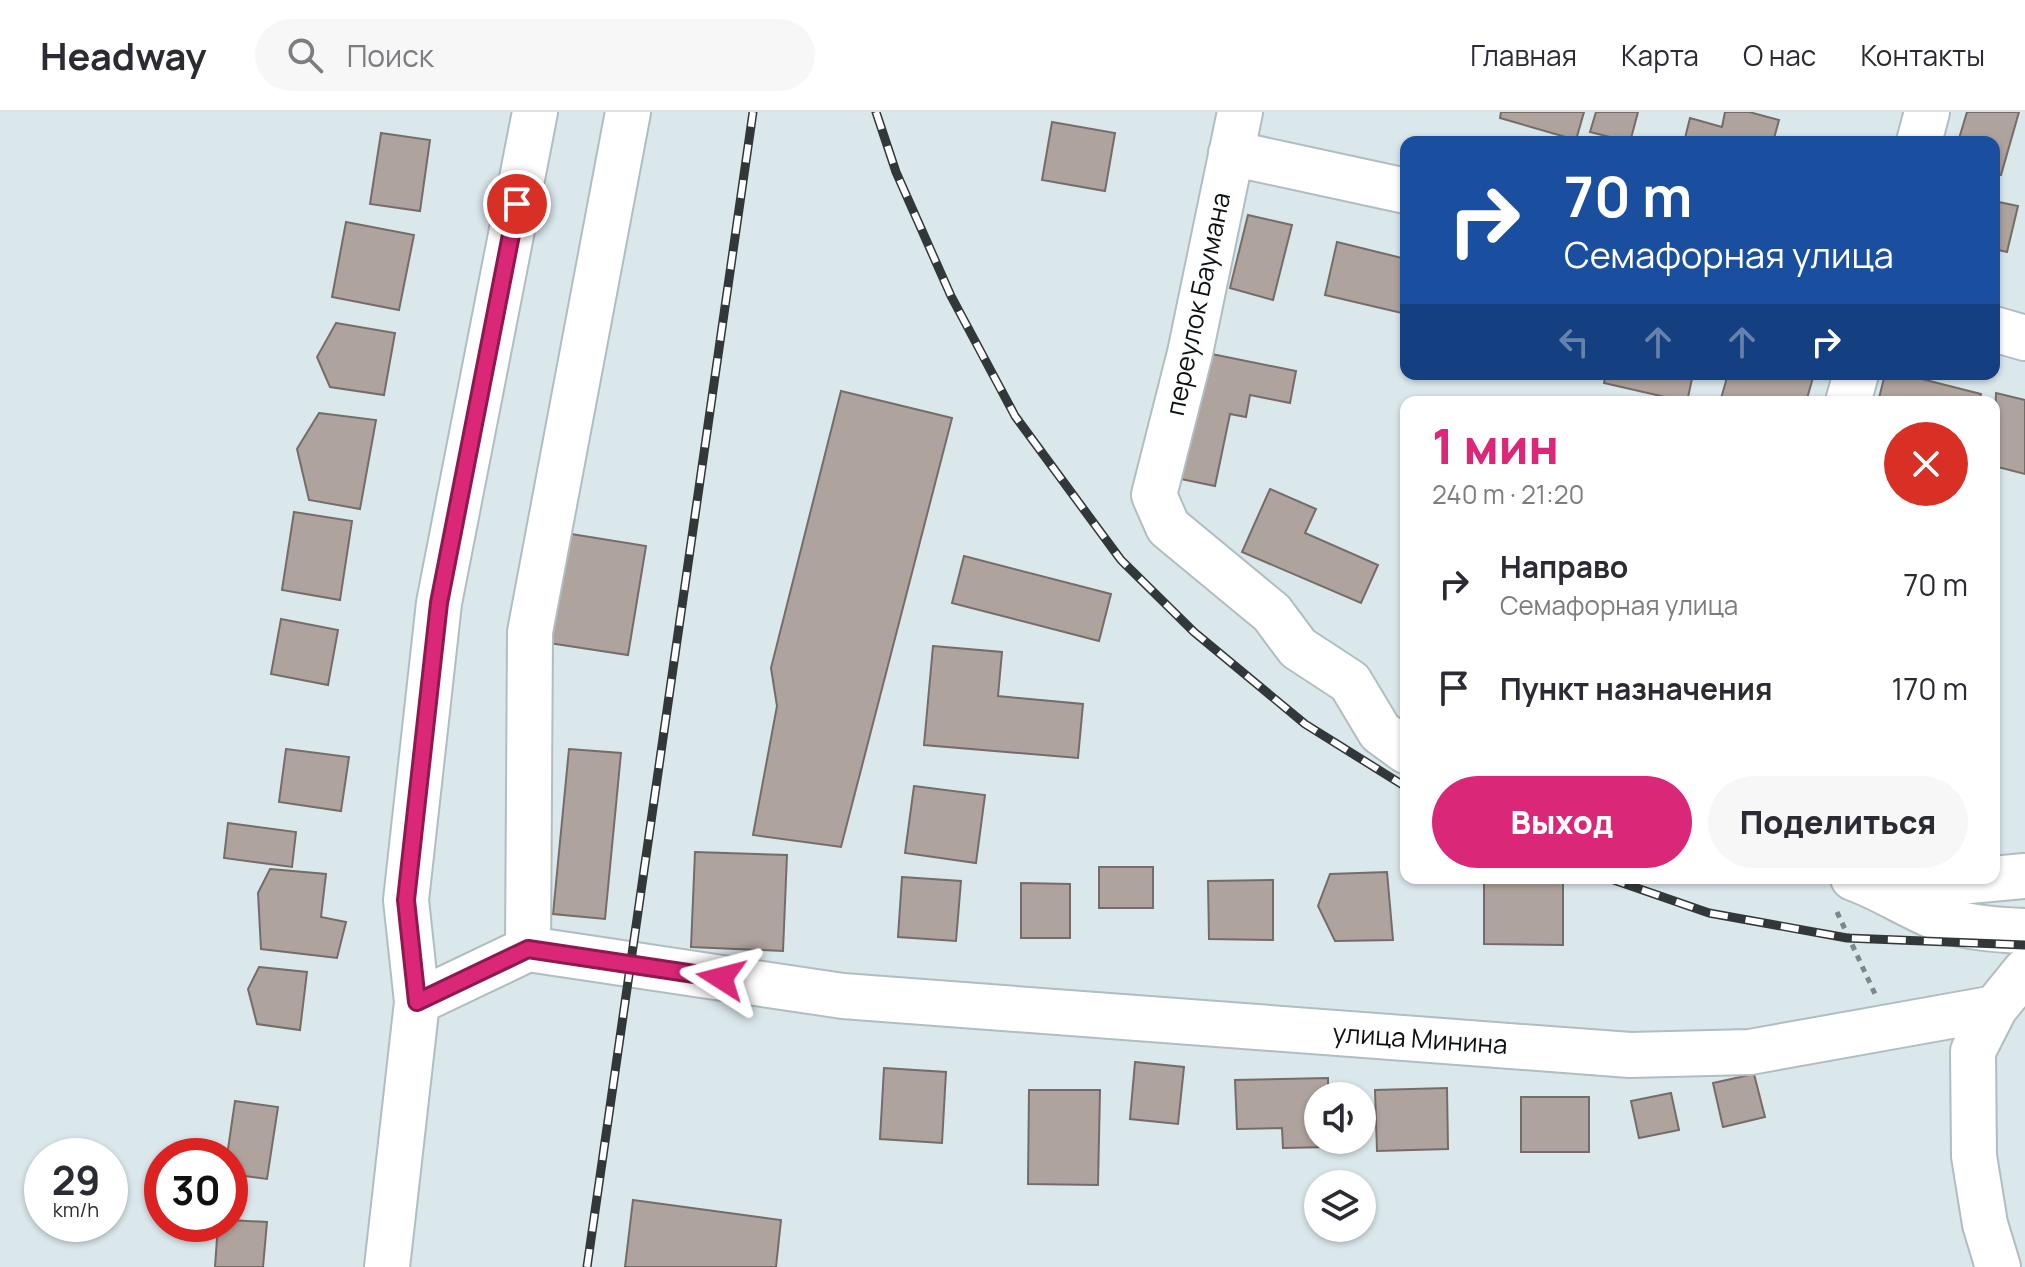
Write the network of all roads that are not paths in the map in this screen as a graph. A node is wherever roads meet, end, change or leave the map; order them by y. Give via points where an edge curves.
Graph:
1 (535, 112) edge
2 (628, 112) edge
3 (1927, 112) edge
4 (1235, 132) edge
5 (1921, 136) edge
6 (1400, 189) edge
7 (2000, 331) edge
8 (2025, 338) edge
9 (1400, 747) edge
10 (2025, 876) edge
11 (2000, 878) edge
12 (1929, 884) edge
13 (1857, 890) edge
14 (2025, 931) edge
15 (528, 949) junction
16 (2025, 971) edge
17 (417, 1002) junction
18 (1995, 1008) junction
19 (387, 1267) edge
20 (1998, 1267) edge

1 - 17 street via 439,603 406,900
2 - 15 street via 530,632
3 - 5 street
4 - 6 street
4 - 9 street, переулок Баумана via 1190,353 1154,495 1168,527 1272,613 1298,648 1350,682 1380,732
7 - 8 street
10 - 11 street
12 - 13 street
13 - 14 street via 1934,916
15 - 17 street
15 - 18 street, улица Минина via 843,996 1630,1055 1750,1052
16 - 18 street
17 - 19 street
18 - 20 street via 1973,1051 1971,1099 1974,1156

